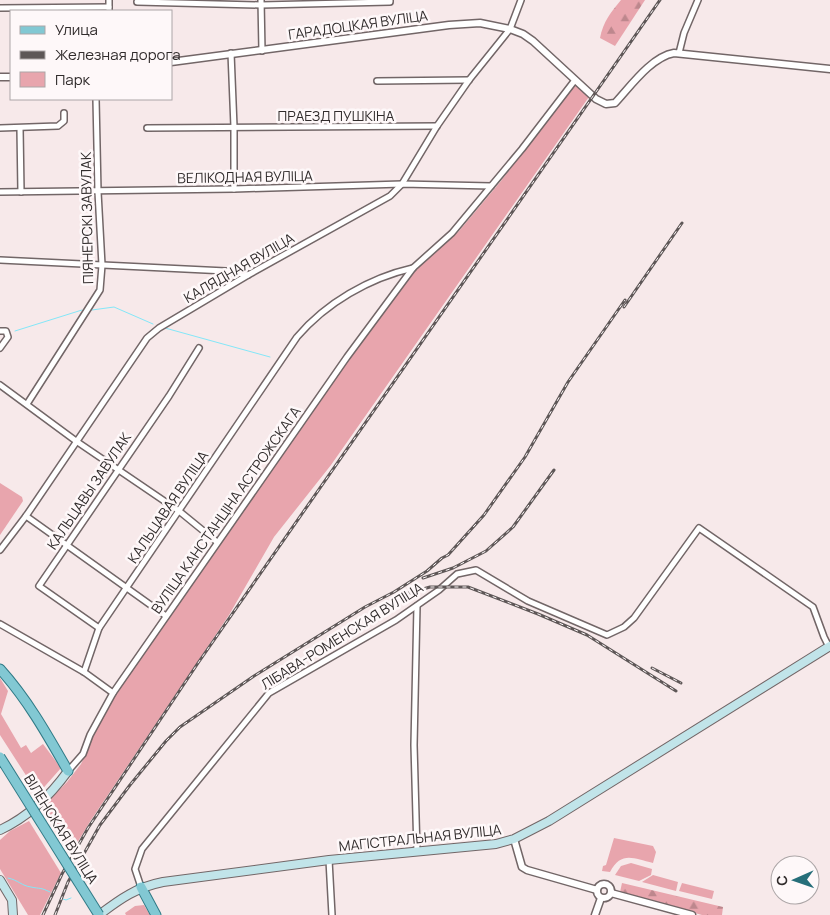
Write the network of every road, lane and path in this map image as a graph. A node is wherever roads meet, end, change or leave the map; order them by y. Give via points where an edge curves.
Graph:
1 (109, 0) edge
2 (521, 0) edge
3 (698, 0) edge
4 (390, 1) edge
5 (137, 2) dead end
6 (261, 2) edge
7 (0, 8) edge
8 (109, 9) edge
9 (510, 29) junction
10 (262, 51) junction
11 (231, 53) junction
12 (679, 53) junction
13 (172, 62) edge
14 (830, 69) edge
15 (469, 80) junction
16 (575, 80) junction
17 (377, 81) dead end
18 (96, 100) edge
19 (64, 113) dead end
20 (437, 126) junction
21 (234, 127) junction
22 (0, 128) edge
23 (20, 128) junction
24 (147, 128) dead end
25 (402, 184) junction
26 (491, 186) junction
27 (234, 189) junction
28 (0, 192) edge
29 (21, 192) junction
30 (98, 192) junction
31 (0, 260) edge
32 (102, 265) junction
33 (413, 268) junction
34 (248, 275) junction
35 (0, 332) edge
36 (0, 348) edge
37 (199, 348) dead end
38 (280, 361) joint
39 (0, 385) edge
40 (27, 404) junction
41 (76, 440) junction
42 (118, 469) junction
43 (178, 512) junction
44 (26, 516) junction
45 (217, 542) junction
46 (67, 545) junction
47 (0, 550) edge
48 (127, 587) junction
49 (417, 606) junction
50 (166, 616) junction
51 (0, 624) edge
52 (99, 628) junction
53 (830, 646) edge
54 (0, 669) edge
55 (84, 672) junction
56 (113, 692) junction
57 (0, 757) edge
58 (68, 771) junction
59 (0, 830) edge
60 (514, 839) junction
61 (418, 852) junction
62 (329, 860) junction
63 (0, 880) edge
64 (141, 887) junction
65 (597, 890) junction
66 (611, 894) junction
67 (601, 898) junction
68 (13, 915) edge
69 (99, 915) edge
70 (156, 915) edge
71 (332, 915) edge
72 (595, 915) edge
73 (692, 915) edge

1 - 8 street
2 - 9 street, КАЛЯДНАЯ ВУЛІЦА
3 - 12 street
4 - 6 street
5 - 6 street
6 - 10 street
7 - 8 street
9 - 10 street, ГАРАДОЦКАЯ ВУЛІЦА via 480,23 449,25
9 - 15 street, КАЛЯДНАЯ ВУЛІЦА
9 - 16 street, ГАРАДОЦКАЯ ВУЛІЦА via 532,41
10 - 11 street, ГАРАДОЦКАЯ ВУЛІЦА
11 - 13 street, ГАРАДОЦКАЯ ВУЛІЦА
11 - 21 street
12 - 14 street, ГАРАДОЦКАЯ ВУЛІЦА
12 - 16 street, ГАРАДОЦКАЯ ВУЛІЦА via 654,62 615,103 602,104
15 - 17 street
15 - 20 street, КАЛЯДНАЯ ВУЛІЦА
16 - 26 street, ВУЛІЦА КАНСТАНЦІНА АСТРОЖСКАГА
18 - 30 street, ПІЯНЕРСКІ ЗАВУЛАК
19 - 23 street via 64,121 58,126
20 - 21 street, ПРАЕЗД ПУШКІНА
20 - 25 street, КАЛЯДНАЯ ВУЛІЦА
21 - 24 street, ПРАЕЗД ПУШКІНА
21 - 27 street
22 - 23 street
23 - 29 street
25 - 26 street, ВЕЛІКОДНАЯ ВУЛІЦА
25 - 27 street, ВЕЛІКОДНАЯ ВУЛІЦА
25 - 34 street, КАЛЯДНАЯ ВУЛІЦА via 390,196
26 - 33 street, ВУЛІЦА КАНСТАНЦІНА АСТРОЖСКАГА via 452,233
27 - 30 street, ВЕЛІКОДНАЯ ВУЛІЦА
28 - 29 street, ВЕЛІКОДНАЯ ВУЛІЦА
29 - 30 street, ВЕЛІКОДНАЯ ВУЛІЦА
30 - 32 street, ПІЯНЕРСКІ ЗАВУЛАК
31 - 32 street
32 - 34 street
32 - 40 street, ПІЯНЕРСКІ ЗАВУЛАК via 100,290
33 - 38 street, ВУЛІЦА КАНСТАНЦІНА АСТРОЖСКАГА via 362,287 329,306 310,322
33 - 45 street, ВУЛІЦА КАНСТАНЦІНА АСТРОЖСКАГА
34 - 41 street, КАЛЯДНАЯ ВУЛІЦА via 147,338
35 - 36 street via 6,331 8,337
37 - 42 street, КАЛЬЦАВЫ ЗАВУЛАК
38 - 43 street, КАЛЬЦАВАЯ ВУЛІЦА
39 - 40 street
40 - 41 street
41 - 42 street
41 - 44 street, КАЛЯДНАЯ ВУЛІЦА
42 - 43 street
42 - 46 street, КАЛЬЦАВЫ ЗАВУЛАК
43 - 45 street
43 - 48 street, КАЛЬЦАВАЯ ВУЛІЦА
44 - 46 street
44 - 47 street, КАЛЯДНАЯ ВУЛІЦА
45 - 50 street, ВУЛІЦА КАНСТАНЦІНА АСТРОЖСКАГА
46 - 48 street
46 - 52 street, КАЛЬЦАВЫ ЗАВУЛАК via 39,586
48 - 50 street
48 - 52 street, КАЛЬЦАВАЯ ВУЛІЦА
49 - 53 street, ЛІБАВА-РОМЕНСКАЯ ВУЛІЦА via 458,574 476,570 528,601 607,635 634,618 699,528 813,607
49 - 61 street via 414,745
49 - 64 street, ЛІБАВА-РОМЕНСКАЯ ВУЛІЦА via 268,693 142,849 135,869
50 - 56 street, ВУЛІЦА КАНСТАНЦІНА АСТРОЖСКАГА
51 - 55 street
52 - 55 street, КАЛЬЦАВАЯ ВУЛІЦА
53 - 60 main road, МАГІСТРАЛЬНАЯ ВУЛІЦА
54 - 58 main road via 15,685
55 - 56 street
56 - 58 street, ВУЛІЦА КАНСТАНЦІНА АСТРОЖСКАГА via 83,754
57 - 69 main road, ВІЛЕНСКАЯ ВУЛІЦА, bridge
58 - 59 main road via 43,801
60 - 61 main road, МАГІСТРАЛЬНАЯ ВУЛІЦА via 496,844
60 - 65 street via 522,867
61 - 62 main road, МАГІСТРАЛЬНАЯ ВУЛІЦА
62 - 64 main road, МАГІСТРАЛЬНАЯ ВУЛІЦА
62 - 71 street
63 - 68 main road via 12,900
64 - 69 main road
64 - 70 main road
65 - 66 street via 600,885 607,884
65 - 67 street
66 - 67 street
66 - 73 street
67 - 72 street

